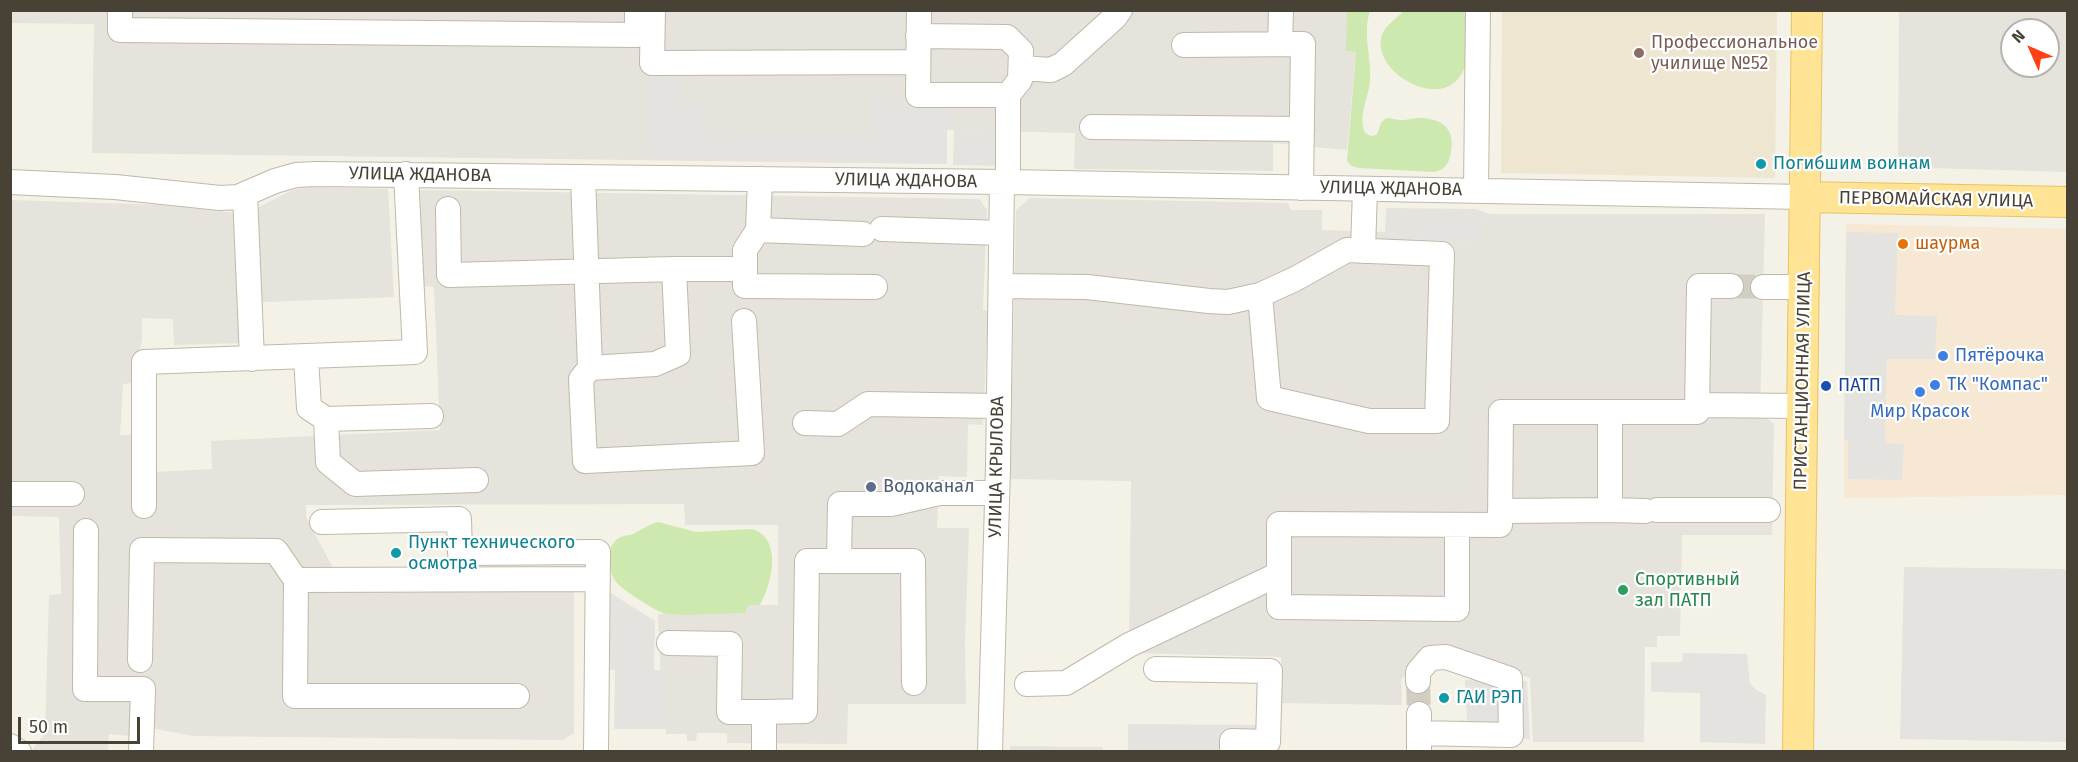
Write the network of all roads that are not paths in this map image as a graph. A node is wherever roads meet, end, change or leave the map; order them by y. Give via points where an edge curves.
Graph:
1 (120, 10) edge
2 (637, 10) edge
3 (653, 10) edge
4 (919, 10) edge
5 (1120, 10) edge
6 (1281, 10) edge
7 (1478, 10) edge
8 (1807, 10) edge
9 (918, 36) junction
10 (1280, 44) junction
11 (1184, 45) dead end
12 (918, 62) junction
13 (1021, 68) junction
14 (1008, 95) junction
15 (1092, 127) dead end
16 (1302, 129) junction
17 (406, 174) junction
18 (583, 177) junction
19 (760, 179) junction
20 (10, 182) edge
21 (1005, 182) junction
22 (1301, 188) junction
23 (1365, 189) junction
24 (1476, 191) junction
25 (245, 194) junction
26 (1805, 197) junction
27 (2067, 202) edge
28 (448, 209) dead end
29 (758, 230) junction
30 (1001, 233) junction
31 (1363, 251) junction
32 (674, 269) junction
33 (745, 269) junction
34 (586, 270) junction
35 (1000, 286) junction
36 (1731, 286) tunnel mouth
37 (875, 287) dead end
38 (1763, 287) tunnel mouth
39 (1804, 287) junction
40 (1260, 295) junction
41 (744, 321) dead end
42 (306, 357) junction
43 (252, 358) junction
44 (590, 368) junction
45 (1697, 405) junction
46 (999, 406) junction
47 (1803, 406) junction
48 (1610, 412) junction
49 (431, 416) dead end
50 (327, 419) junction
51 (805, 423) dead end
52 (476, 480) dead end
53 (997, 493) junction
54 (10, 494) edge
55 (72, 494) dead end
56 (144, 506) dead end
57 (1610, 510) junction
58 (1768, 510) dead end
59 (1500, 511) junction
60 (322, 522) dead end
61 (1457, 526) junction
62 (86, 531) dead end
63 (839, 561) junction
64 (1279, 574) junction
65 (598, 579) junction
66 (296, 580) junction
67 (669, 642) dead end
68 (140, 660) dead end
69 (1156, 669) dead end
70 (1418, 681) tunnel mouth
71 (914, 683) dead end
72 (1027, 684) dead end
73 (518, 696) dead end
74 (764, 712) junction
75 (1419, 733) edge
76 (10, 746) edge
77 (18, 752) edge
78 (141, 752) edge
79 (596, 752) edge
80 (764, 752) edge
81 (990, 752) edge
82 (1232, 752) edge
83 (1798, 752) edge

1 - 2 street via 120,30 637,35
3 - 12 street via 652,63
4 - 9 street
5 - 13 street via 1063,64 1051,70
6 - 10 street
7 - 24 street
8 - 26 main road, ПРИСТАНЦИОННАЯ УЛИЦА
9 - 12 street
9 - 13 street via 1007,37 1022,51
10 - 11 street
10 - 16 street via 1303,44
12 - 14 street via 918,95
13 - 14 street via 1020,80
14 - 21 street, УЛИЦА КРЫЛОВА
15 - 16 street
16 - 22 street
17 - 18 street, УЛИЦА ЖДАНОВА
17 - 25 street, УЛИЦА ЖДАНОВА via 296,175
17 - 42 street via 415,352
18 - 19 street, УЛИЦА ЖДАНОВА
18 - 34 street
19 - 21 street, УЛИЦА ЖДАНОВА
19 - 29 street
20 - 25 street, УЛИЦА ЖДАНОВА via 220,198
21 - 22 street, УЛИЦА ЖДАНОВА
21 - 30 street, УЛИЦА КРЫЛОВА
22 - 23 street, УЛИЦА ЖДАНОВА
23 - 24 street, УЛИЦА ЖДАНОВА
23 - 31 street
24 - 26 street, УЛИЦА ЖДАНОВА
25 - 43 street
26 - 27 main road, ПЕРВОМАЙСКАЯ УЛИЦА
26 - 39 main road, ПРИСТАНЦИОННАЯ УЛИЦА
28 - 34 street via 449,275
29 - 30 street
29 - 33 street via 745,250
30 - 35 street, УЛИЦА КРЫЛОВА
31 - 40 street via 1347,250
31 - 40 street via 1442,254 1437,421 1369,421 1269,398
32 - 33 street
32 - 34 street
32 - 44 street via 678,354 655,364
33 - 37 street via 744,286
34 - 44 street
35 - 40 street via 1087,287 1228,302
35 - 46 street, УЛИЦА КРЫЛОВА
36 - 45 street via 1699,286
38 - 39 street
39 - 47 main road, ПРИСТАНЦИОННАЯ УЛИЦА
41 - 44 street via 752,453 585,461 581,379
42 - 43 street
42 - 50 street via 309,408
43 - 56 street via 144,362
45 - 47 street
45 - 48 street via 1697,412
46 - 51 street via 868,404 838,423
46 - 53 street, УЛИЦА КРЫЛОВА
47 - 83 main road, ПРИСТАНЦИОННАЯ УЛИЦА
48 - 57 street
48 - 59 street via 1501,412
49 - 50 street
50 - 52 street via 328,462 355,484
53 - 63 street via 939,493 891,504 840,504
53 - 81 street, УЛИЦА КРЫЛОВА
54 - 55 street
57 - 58 street
57 - 59 street
59 - 61 street via 1500,525
60 - 65 street via 459,519 460,553 598,552
61 - 64 street via 1279,524
61 - 64 street via 1457,609 1279,607
62 - 78 street via 85,688 142,690
63 - 71 street via 913,561
63 - 74 street via 807,561 805,711
64 - 72 street via 1129,645 1066,683
65 - 66 street
65 - 79 street
66 - 68 street via 276,550 142,550
66 - 73 street via 295,696
67 - 74 street via 730,644 729,712
69 - 82 street via 1270,671 1268,742 1232,741
70 - 75 street via 1418,672 1430,658 1446,657 1510,679 1511,735
74 - 80 street
76 - 77 street

